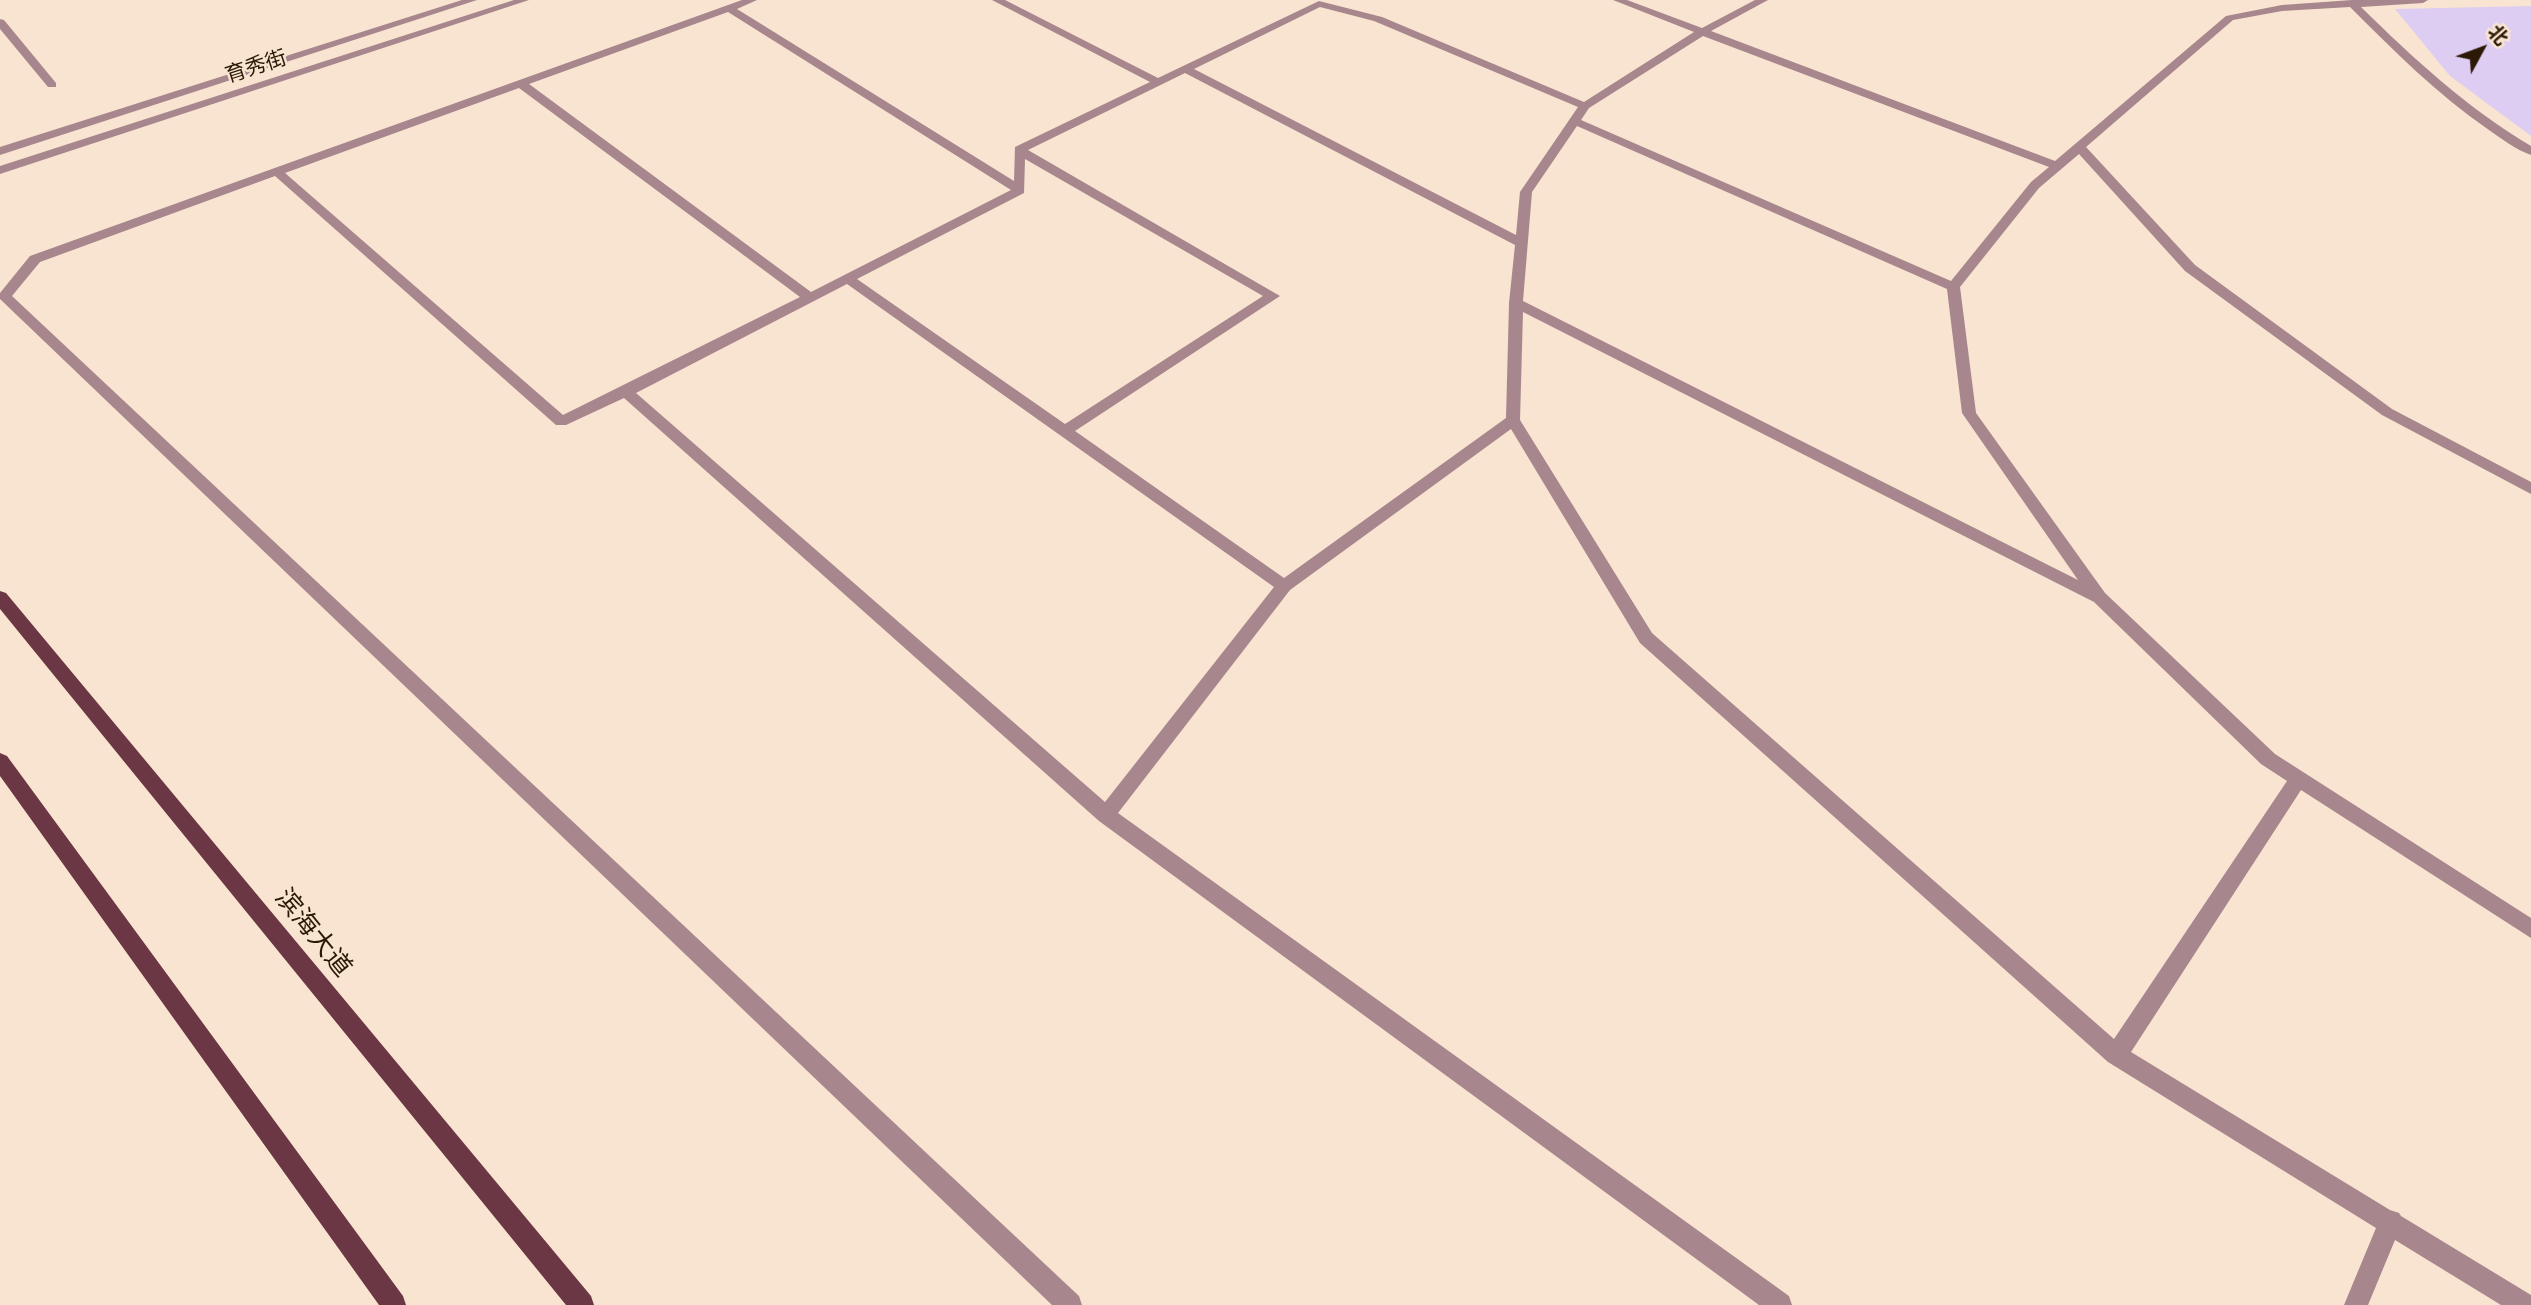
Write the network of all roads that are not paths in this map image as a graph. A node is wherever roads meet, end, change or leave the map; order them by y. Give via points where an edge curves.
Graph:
1 (472, 0) edge
2 (524, 0) edge
3 (752, 0) edge
4 (997, 0) edge
5 (1618, 0) edge
6 (1763, 0) edge
7 (2293, 0) edge
8 (2423, 0) edge
9 (1315, 2) edge
10 (2351, 3) junction
11 (2311, 6) junction
12 (728, 8) junction
13 (0, 22) edge
14 (1702, 32) junction
15 (1185, 69) junction
16 (1158, 82) junction
17 (520, 83) junction
18 (52, 85) dead end
19 (1580, 113) junction
20 (2079, 147) junction
21 (1019, 150) junction
22 (0, 151) edge
23 (2531, 151) edge
24 (2057, 166) junction
25 (0, 170) edge
26 (276, 171) junction
27 (1020, 190) junction
28 (1523, 244) junction
29 (846, 278) junction
30 (1953, 288) junction
31 (809, 297) junction
32 (1516, 303) junction
33 (626, 392) junction
34 (1513, 420) junction
35 (1063, 432) junction
36 (2531, 489) edge
37 (1284, 586) junction
38 (0, 597) edge
39 (2099, 597) junction
40 (0, 761) edge
41 (2298, 779) junction
42 (1107, 816) junction
43 (2531, 929) edge
44 (2116, 1055) junction
45 (2391, 1222) junction
46 (394, 1305) edge
47 (582, 1305) edge
48 (1070, 1305) edge
49 (1780, 1305) edge
50 (2356, 1305) edge
51 (2524, 1305) edge

1 - 22 street, 育秀街
2 - 25 street, 育秀街
3 - 12 street
4 - 16 street
5 - 14 street
6 - 14 street
7 - 11 street
8 - 10 street
9 - 15 street
9 - 19 street via 1378,19
10 - 11 street
10 - 23 street via 2413,65 2508,139
11 - 20 street via 2230,18
12 - 17 street
12 - 27 street
13 - 18 street
14 - 19 street
14 - 24 street
15 - 16 street
15 - 28 street
16 - 21 street
17 - 26 street
17 - 31 street
19 - 28 street via 1526,192
19 - 30 street
20 - 24 street
20 - 36 street via 2190,268 2387,412
21 - 27 street
21 - 35 street via 1273,296
24 - 30 street via 2035,185
26 - 33 street via 561,422
26 - 48 street via 35,259 5,296
27 - 29 street
28 - 32 street
29 - 31 street
29 - 35 street
30 - 39 street via 1969,413
31 - 33 street
32 - 34 street
32 - 39 street
33 - 42 street
34 - 37 street
34 - 44 street via 1646,638
35 - 37 street
37 - 42 street
38 - 47 main road, 滨海大道
39 - 41 street via 2268,759
40 - 46 main road
41 - 43 street
41 - 44 street
42 - 49 street
44 - 45 street
45 - 50 street
45 - 51 street

